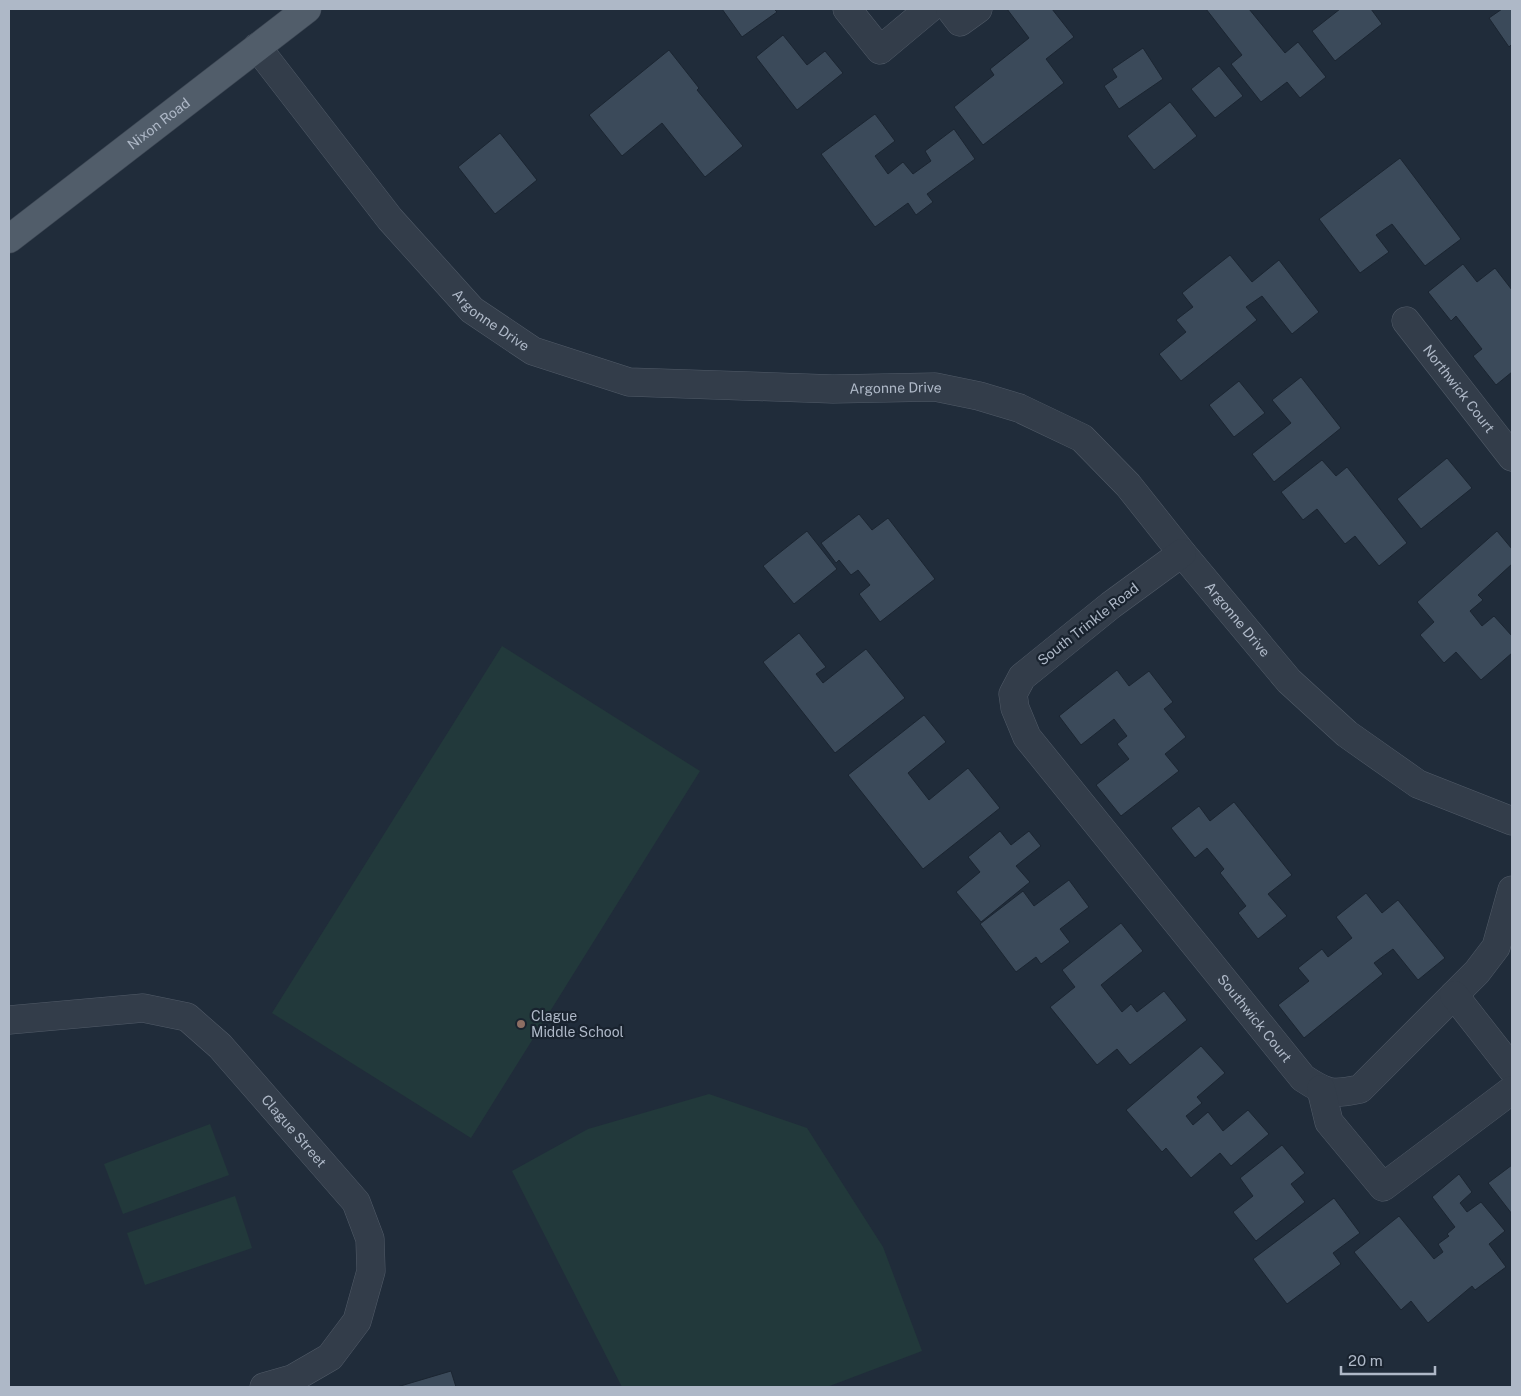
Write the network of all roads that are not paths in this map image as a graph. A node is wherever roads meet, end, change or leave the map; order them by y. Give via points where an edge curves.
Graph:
1 (307, 9) edge
2 (847, 9) edge
3 (929, 9) edge
4 (950, 9) edge
5 (978, 9) edge
6 (257, 47) junction
7 (9, 239) edge
8 (1406, 321) dead end
9 (1512, 457) edge
10 (1182, 553) junction
11 (1014, 708) joint
12 (1512, 821) edge
13 (1512, 890) edge
14 (1454, 995) junction
15 (9, 1020) edge
16 (1512, 1069) edge
17 (1321, 1089) junction
18 (1512, 1090) edge
19 (264, 1387) edge

1 - 6 main road, Nixon Road
2 - 3 street via 880,50
4 - 5 street via 960,22
6 - 7 main road, Nixon Road
6 - 10 street, Argonne Drive via 390,219 472,310 533,350 628,382 832,389 935,387 1018,408 1082,438 1128,486
8 - 9 street, Northwick Court
10 - 11 street, South Trinkle Road via 1022,677 1013,694
10 - 12 street, Argonne Drive via 1289,681 1347,734 1418,784
11 - 17 street, Southwick Court via 1027,738 1303,1078
13 - 14 street, Southwick Court via 1496,948
14 - 16 street
14 - 17 street, Southwick Court via 1360,1089 1340,1094
15 - 19 street, Clague Street via 144,1008 187,1018 220,1046 356,1202 370,1239 371,1271 357,1321 330,1357 292,1379
17 - 18 street via 1329,1122 1383,1188

